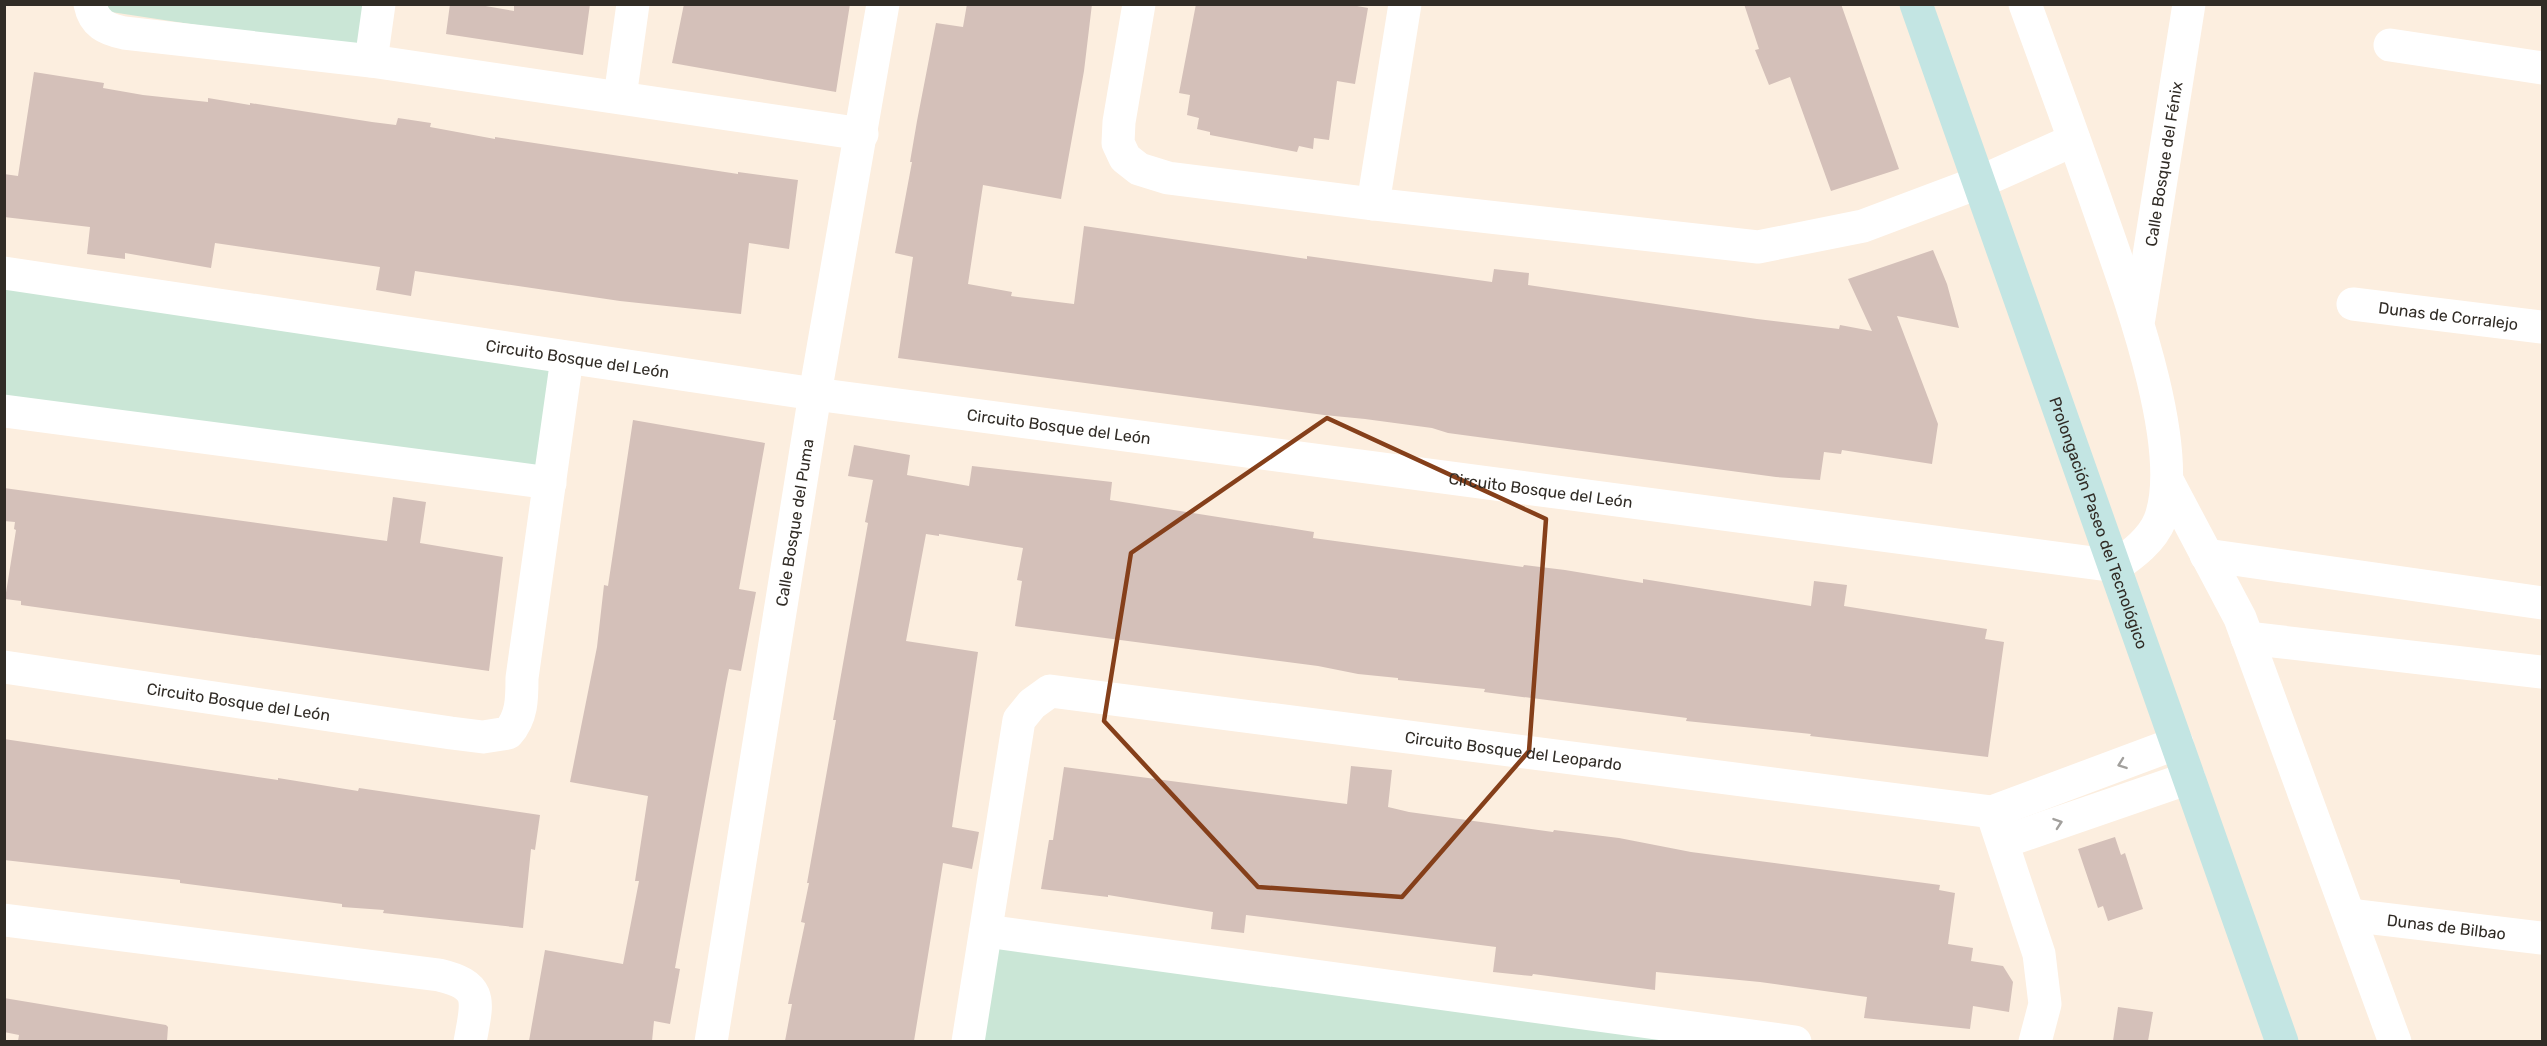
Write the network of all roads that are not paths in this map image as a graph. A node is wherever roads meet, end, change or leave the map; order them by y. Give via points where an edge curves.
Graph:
1 (90, 4) edge
2 (379, 4) edge
3 (633, 4) edge
4 (883, 4) edge
5 (1139, 4) edge
6 (1405, 4) edge
7 (1917, 4) edge
8 (2025, 4) edge
9 (2189, 4) edge
10 (2390, 45) dead end
11 (371, 61) junction
12 (2542, 68) edge
13 (620, 97) junction
14 (862, 134) junction
15 (2074, 140) junction
16 (1980, 182) junction
17 (1373, 204) junction
18 (4, 273) edge
19 (2353, 304) dead end
20 (2139, 323) junction
21 (2542, 327) edge
22 (567, 358) junction
23 (815, 394) junction
24 (4, 411) edge
25 (2168, 482) junction
26 (550, 483) junction
27 (2206, 555) junction
28 (2116, 566) junction
29 (2542, 603) edge
30 (2247, 638) junction
31 (4, 667) edge
32 (2542, 672) edge
33 (2177, 743) junction
34 (2189, 778) junction
35 (1997, 827) junction
36 (2349, 915) junction
37 (4, 920) edge
38 (986, 931) junction
39 (2542, 938) edge
40 (470, 1041) edge
41 (711, 1041) edge
42 (968, 1041) edge
43 (1795, 1041) edge
44 (2035, 1041) edge
45 (2282, 1041) edge
46 (2395, 1041) edge

1 - 11 street via 93,16 105,28 124,33
2 - 11 street
3 - 13 street
4 - 14 street, Calle Bosque del Puma
5 - 17 street via 1118,143 1125,158 1139,170 1168,178
6 - 17 street
7 - 16 street, Prolongación Paseo del Tecnológico
8 - 15 street
9 - 20 street, Calle Bosque del Fénix
10 - 12 street
11 - 13 street
13 - 14 street
14 - 23 street, Calle Bosque del Puma
15 - 16 street
15 - 20 street
16 - 17 street via 1863,226 1758,247
16 - 28 street, Prolongación Paseo del Tecnológico
18 - 22 street, Circuito Bosque del León
19 - 21 street, Dunas de Corralejo
20 - 25 street via 2161,422
22 - 23 street, Circuito Bosque del León
22 - 26 street
23 - 28 street, Circuito Bosque del León
23 - 41 street, Calle Bosque del Puma
24 - 26 street
25 - 27 street
25 - 28 street via 2159,521 2141,548
26 - 31 street, Circuito Bosque del León via 522,678 522,705 517,723 508,733 483,737 451,733
27 - 29 street
27 - 30 street
28 - 33 street, Prolongación Paseo del Tecnológico
30 - 32 street
30 - 36 street
33 - 34 street, Prolongación Paseo del Tecnológico
33 -> 35 street
35 -> 34 street
34 - 45 street, Prolongación Paseo del Tecnológico
35 - 38 street, Circuito Bosque del Leopardo via 1050,692 1032,704 1019,720
35 - 44 street via 2039,954 2045,1004
36 - 39 street, Dunas de Bilbao
36 - 46 street
37 - 40 street via 439,975 468,985 475,995
38 - 42 street, Circuito Bosque del Leopardo
38 - 43 street

